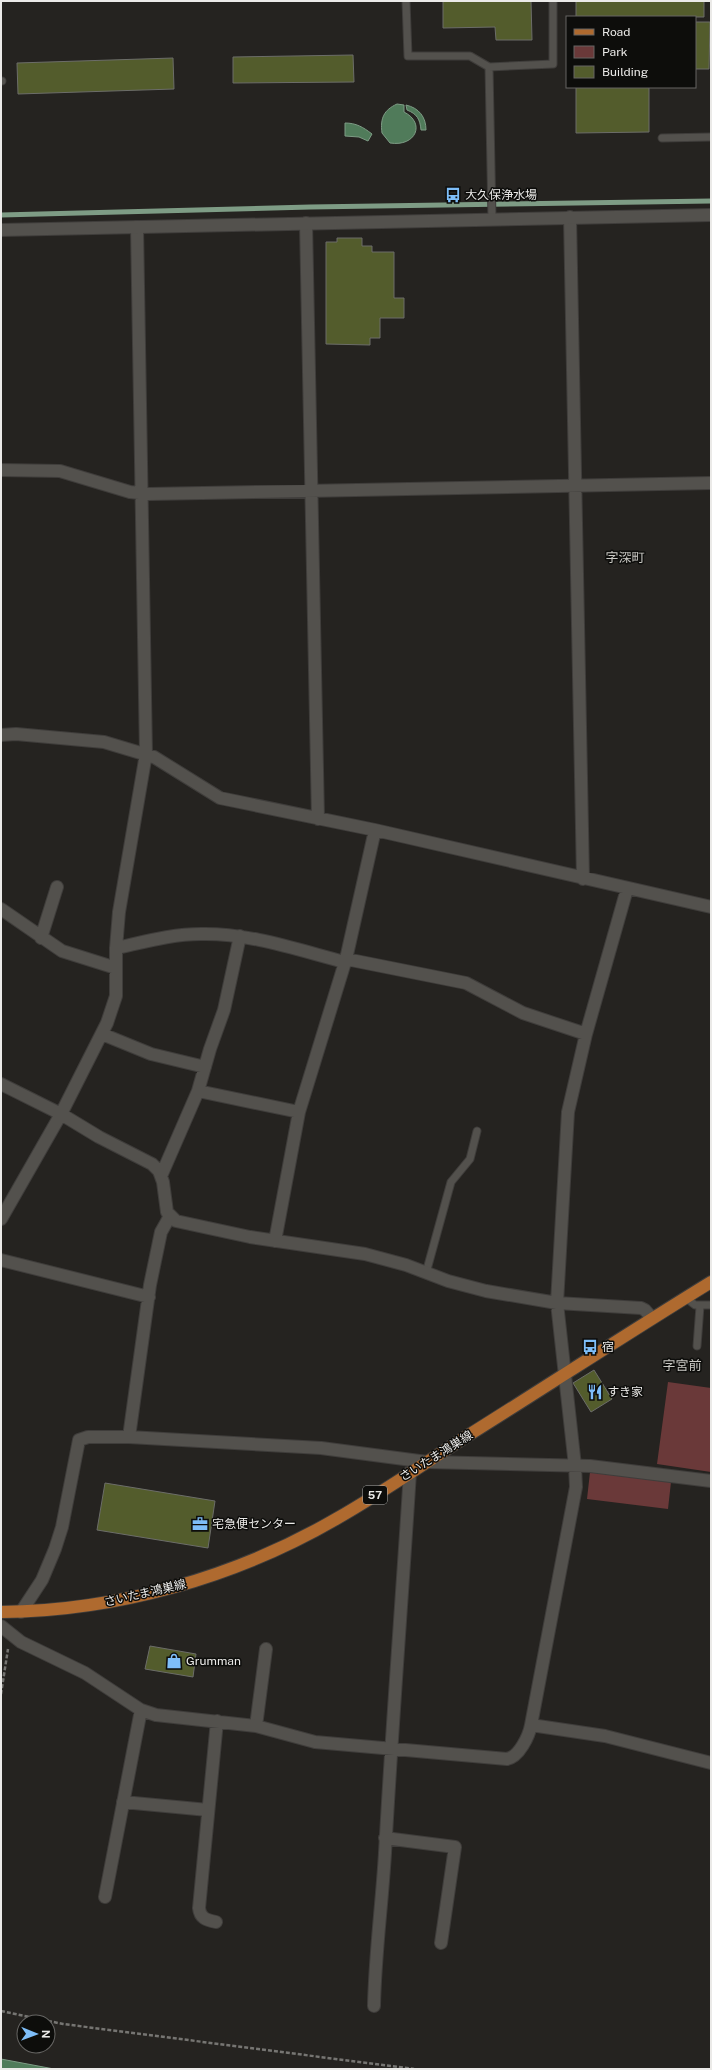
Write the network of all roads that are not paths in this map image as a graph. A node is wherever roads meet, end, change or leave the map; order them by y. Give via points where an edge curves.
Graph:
1 (406, 1) edge
2 (553, 1) edge
3 (489, 67) junction
4 (711, 137) edge
5 (662, 138) dead end
6 (711, 215) edge
7 (570, 217) junction
8 (492, 219) junction
9 (306, 223) junction
10 (137, 227) junction
11 (1, 230) edge
12 (1, 470) edge
13 (711, 482) edge
14 (575, 486) junction
15 (311, 491) junction
16 (142, 494) junction
17 (1, 735) edge
18 (146, 754) junction
19 (318, 819) junction
20 (375, 830) junction
21 (583, 879) junction
22 (57, 887) dead end
23 (627, 888) junction
24 (711, 907) edge
25 (1, 909) edge
26 (240, 936) junction
27 (41, 938) junction
28 (116, 948) junction
29 (345, 961) junction
30 (116, 968) junction
31 (102, 1034) junction
32 (586, 1034) junction
33 (205, 1067) junction
34 (1, 1084) edge
35 (198, 1091) junction
36 (299, 1112) junction
37 (61, 1114) junction
38 (477, 1131) dead end
39 (161, 1176) junction
40 (170, 1216) junction
41 (1, 1219) edge
42 (275, 1241) junction
43 (1, 1260) edge
44 (426, 1273) junction
45 (711, 1282) edge
46 (149, 1297) junction
47 (686, 1298) junction
48 (558, 1303) junction
49 (711, 1305) edge
50 (700, 1306) junction
51 (652, 1318) junction
52 (697, 1346) dead end
53 (564, 1375) junction
54 (129, 1437) junction
55 (427, 1462) junction
56 (575, 1466) junction
57 (410, 1472) junction
58 (711, 1481) edge
59 (1, 1612) edge
60 (21, 1612) junction
61 (1, 1626) edge
62 (266, 1649) dead end
63 (141, 1710) junction
64 (217, 1721) junction
65 (531, 1725) junction
66 (256, 1726) junction
67 (390, 1748) junction
68 (711, 1763) edge
69 (123, 1802) junction
70 (208, 1810) junction
71 (386, 1838) junction
72 (105, 1897) dead end
73 (216, 1922) dead end
74 (441, 1943) dead end
75 (374, 2006) dead end

1 - 3 lane via 408,56 470,56
2 - 3 lane via 553,64
3 - 8 lane
4 - 5 lane
6 - 7 street
7 - 8 street
7 - 14 street
8 - 9 street
9 - 10 street
9 - 15 street
10 - 11 street
10 - 16 street
12 - 16 street via 60,471
13 - 14 street
14 - 15 street
14 - 21 street
15 - 16 street
15 - 19 street
16 - 18 street
17 - 18 street via 96,741
18 - 19 street via 220,798
18 - 28 street via 119,912
19 - 20 street
20 - 21 street
20 - 29 street
21 - 23 street
22 - 27 street
23 - 24 street
23 - 32 street
25 - 27 street
26 - 28 street via 191,934
26 - 29 street
26 - 33 street via 224,1010
27 - 30 street via 65,953
28 - 30 street
29 - 32 street via 466,983 523,1013
29 - 36 street
30 - 31 street via 115,1002
31 - 33 street via 151,1054
31 - 37 street
32 - 48 street via 568,1112
33 - 35 street
34 - 37 street
35 - 36 street
35 - 39 street
36 - 42 street
37 - 39 street via 104,1140 147,1161
37 - 41 street
38 - 44 lane via 470,1159 451,1182
39 - 40 street via 165,1208
40 - 42 street via 179,1222
40 - 46 street via 161,1232
42 - 44 street via 365,1254
43 - 46 street
44 - 48 street via 476,1289
45 - 47 main road, さいたま鴻巣線 / 57
46 - 54 street
47 - 50 lane via 692,1304
47 - 51 main road, さいたま鴻巣線 / 57
48 - 51 street via 641,1308
48 - 53 street
49 - 50 lane
50 - 52 lane
51 - 53 main road, さいたま鴻巣線 / 57
53 - 55 main road, さいたま鴻巣線 / 57
53 - 56 street
54 - 55 street via 321,1448
54 - 60 street via 88,1437 79,1440 62,1527 55,1549 42,1580
55 - 56 street
55 - 57 main road, さいたま鴻巣線 / 57
56 - 58 street
56 - 65 street via 573,1506
57 - 60 main road, さいたま鴻巣線 / 57 via 314,1531 265,1555 210,1575 132,1597
57 - 67 street
59 - 60 main road, さいたま鴻巣線 / 57
61 - 63 street via 14,1638 84,1673
62 - 66 street
63 - 64 street via 163,1716
63 - 69 street
64 - 66 street
64 - 70 street
65 - 67 street via 528,1738 510,1758
65 - 68 street via 605,1736
66 - 67 street via 315,1742
67 - 71 street
69 - 70 street
69 - 72 street
70 - 73 street via 199,1908 204,1919
71 - 74 street via 455,1847
71 - 75 street via 375,1962

